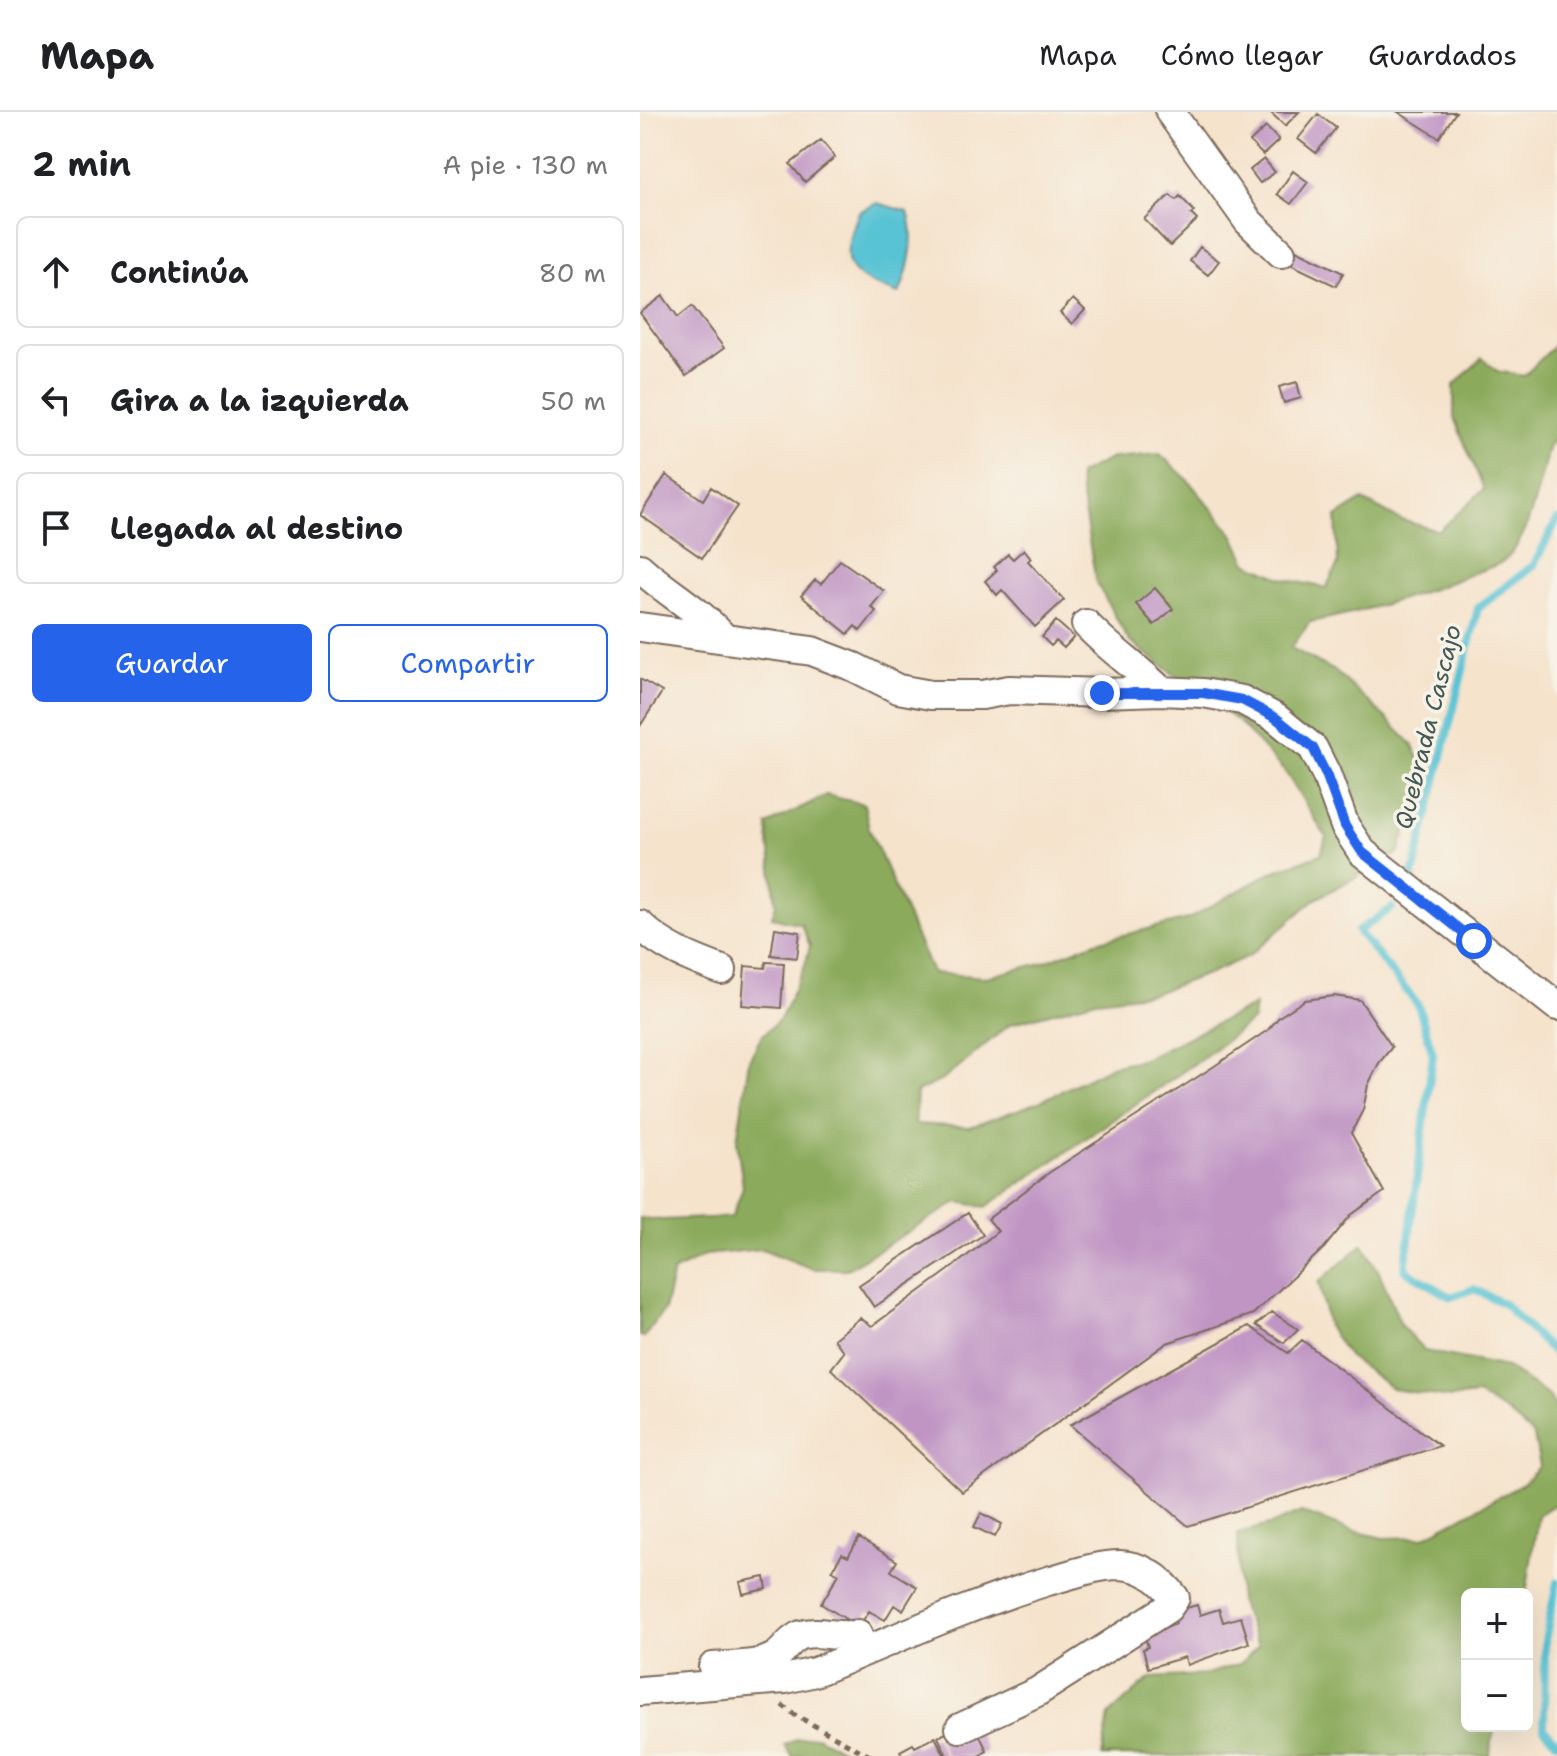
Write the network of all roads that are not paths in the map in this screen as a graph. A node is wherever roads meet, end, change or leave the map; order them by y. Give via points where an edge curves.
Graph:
1 (1170, 112) edge
2 (1281, 253) dead end
3 (640, 568) edge
4 (1086, 624) dead end
5 (640, 627) edge
6 (724, 638) junction
7 (1161, 691) junction
8 (640, 925) edge
9 (722, 970) dead end
10 (1557, 1006) edge
11 (858, 1634) dead end
12 (640, 1671) edge
13 (640, 1691) edge
14 (960, 1728) dead end

1 - 2 street via 1248,221
3 - 6 street via 710,621
4 - 7 street
5 - 6 street
6 - 7 street via 812,651 898,689 931,695
7 - 10 street via 1242,700 1276,718 1313,748 1345,826 1362,852
8 - 9 street via 683,955
11 - 12 street via 797,1636 777,1656 760,1662
13 - 14 street via 815,1672 1018,1590 1095,1568 1122,1565 1145,1570 1175,1598 1161,1613 1049,1685

